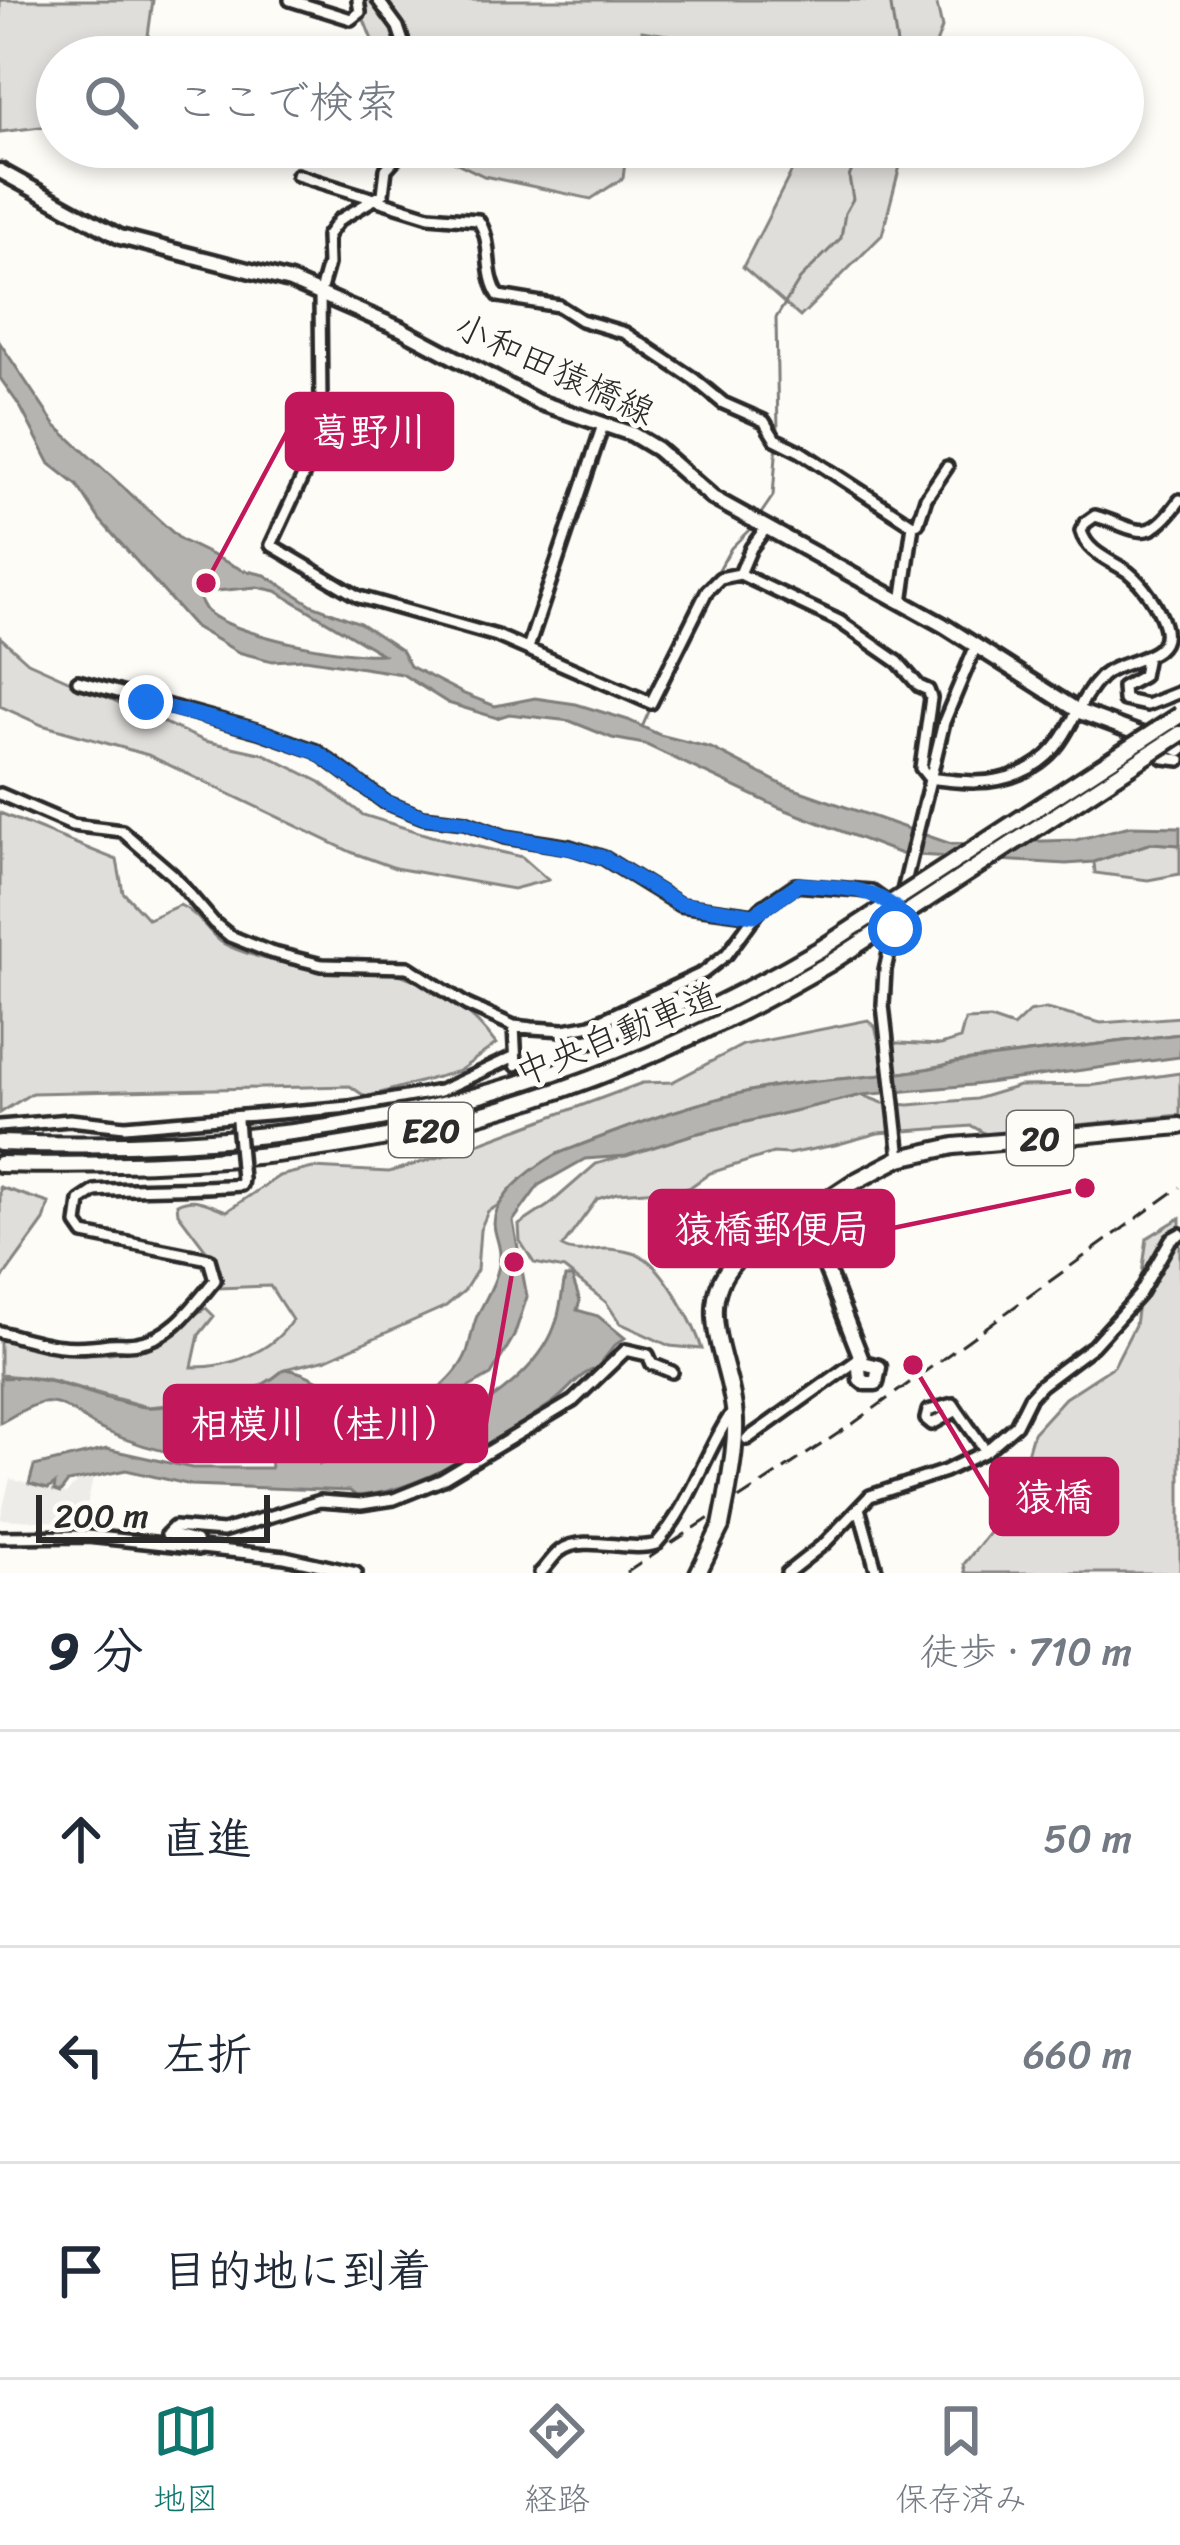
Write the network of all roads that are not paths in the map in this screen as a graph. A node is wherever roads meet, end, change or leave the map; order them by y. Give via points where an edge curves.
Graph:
1 (290, 0) edge
2 (358, 0) edge
3 (378, 0) edge
4 (401, 36) edge
5 (387, 168) edge
6 (0, 171) edge
7 (296, 175) dead end
8 (376, 200) junction
9 (320, 292) junction
10 (603, 425) junction
11 (947, 467) dead end
12 (1180, 500) edge
13 (913, 525) junction
14 (766, 528) junction
15 (740, 574) junction
16 (902, 603) junction
17 (528, 648) junction
18 (975, 648) junction
19 (1147, 656) junction
20 (77, 681) dead end
21 (1180, 692) edge
22 (1080, 712) junction
23 (1180, 715) edge
24 (1127, 732) junction
25 (1180, 734) edge
26 (1180, 749) edge
27 (1180, 760) edge
28 (929, 778) junction
29 (0, 794) edge
30 (898, 910) junction
31 (754, 915) junction
32 (514, 1026) junction
33 (237, 1118) junction
34 (0, 1126) edge
35 (1180, 1126) edge
36 (0, 1143) edge
37 (900, 1157) junction
38 (0, 1164) edge
39 (801, 1216) junction
40 (1180, 1234) edge
41 (0, 1332) edge
42 (861, 1361) joint
43 (672, 1372) dead end
44 (957, 1410) dead end
45 (735, 1417) junction
46 (747, 1439) dead end
47 (986, 1450) junction
48 (859, 1508) junction
49 (1, 1537) edge
50 (198, 1549) junction
51 (356, 1573) edge
52 (540, 1573) edge
53 (698, 1573) edge
54 (787, 1573) edge
55 (877, 1573) edge

1 - 2 street via 351,19
3 - 4 street
5 - 8 street
6 - 9 main road, 小和田猿橋線 via 120,237
7 - 8 street
8 - 9 street via 328,233
8 - 13 street via 478,220 499,296 559,306 625,333
9 - 10 main road, 小和田猿橋線 via 538,402
9 - 17 street via 322,408 312,417 308,463 271,545 359,597
10 - 14 main road, 小和田猿橋線 via 648,442 698,488
10 - 17 street
11 - 13 street
12 - 19 street via 1148,530 1095,516 1081,531 1090,549 1138,582 1163,622 1165,641
13 - 16 street
14 - 15 street
14 - 16 main road, 小和田猿橋線
15 - 17 street via 707,591 651,703
15 - 28 street via 839,621 928,690 921,768
16 - 18 main road, 小和田猿橋線
18 - 22 main road, 小和田猿橋線
18 - 28 street
19 - 21 street via 1145,673 1123,687 1124,700 1147,705
19 - 22 street via 1103,674
20 - 31 street via 316,752 385,802 423,817 604,858 680,904
22 - 24 main road, 小和田猿橋線
22 - 28 street via 1053,751 1022,772 981,782
23 - 36 highway, 中央自動車道 / E20, bridge via 822,948 714,1008 534,1081 408,1115 229,1140
24 - 26 main road, 小和田猿橋線
24 - 27 street
25 - 38 highway, 中央自動車道 / E20, bridge via 830,964 719,1026 539,1100 327,1150
28 - 30 street
29 - 32 street via 72,825 122,831 230,936 322,965 408,968
30 - 31 street via 871,891 799,884
30 - 37 street via 883,1018
31 - 32 street via 712,968 618,1014 575,1028
32 - 33 street via 515,1061 440,1091
33 - 34 street
33 - 41 street, bridge via 241,1185 95,1191 80,1201 77,1224 85,1234 209,1259 215,1280 182,1321 140,1343 94,1348 54,1348
35 - 37 highway, 20
37 - 39 highway, 20
39 - 42 main road
39 - 45 highway, 20 via 736,1260 715,1293 712,1314
40 - 47 street via 1093,1346 1041,1385 1016,1425
42 - 46 street
43 - 50 street via 626,1350 573,1401 441,1480 376,1503 320,1501 223,1531 174,1527 166,1534 196,1541
44 - 47 street
45 - 52 street via 656,1544 567,1547
45 - 53 highway, 20, bridge via 721,1526
47 - 48 street via 870,1496
48 - 54 street
48 - 55 street
49 - 50 street via 67,1534
50 - 51 street

